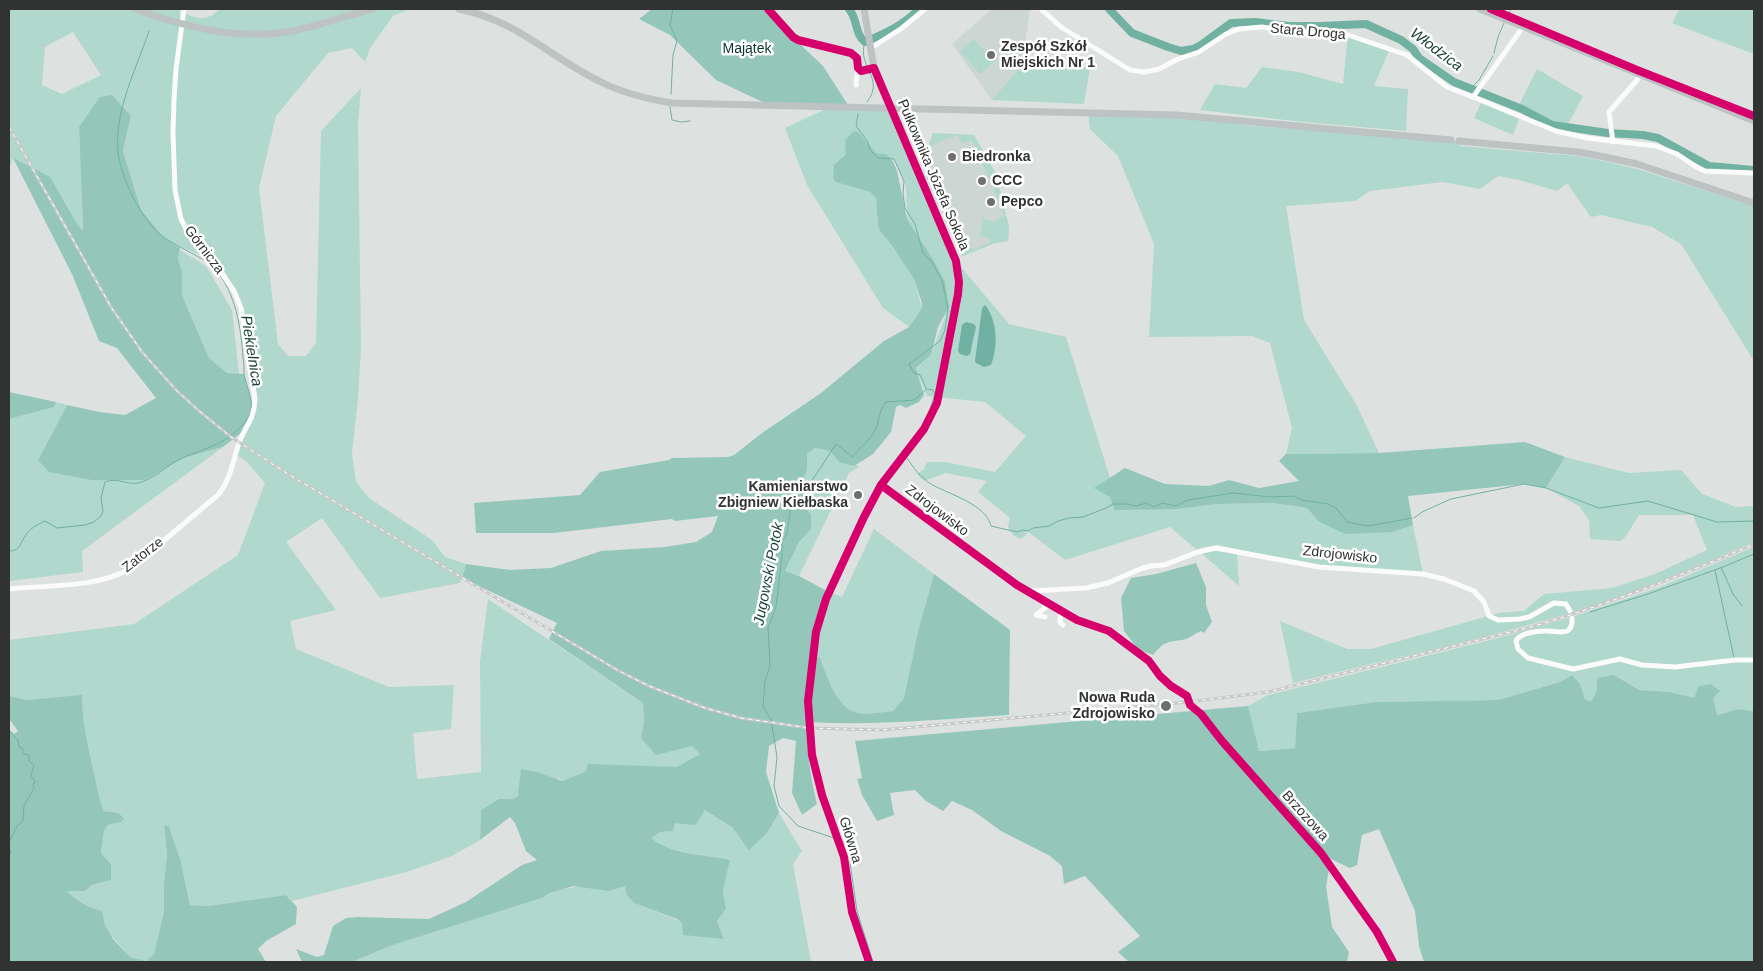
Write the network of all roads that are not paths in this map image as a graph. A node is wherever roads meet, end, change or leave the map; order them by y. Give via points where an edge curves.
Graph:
1 (135, 9) edge
2 (184, 9) edge
3 (373, 9) edge
4 (459, 9) edge
5 (768, 9) edge
6 (864, 9) edge
7 (924, 9) edge
8 (1041, 9) edge
9 (1480, 9) edge
10 (182, 24) junction
11 (1524, 27) junction
12 (870, 46) junction
13 (1640, 75) junction
14 (856, 85) dead end
15 (1474, 96) junction
16 (891, 108) junction
17 (1754, 121) edge
18 (1451, 140) dead end
19 (1613, 140) junction
20 (1459, 141) dead end
21 (1754, 173) edge
22 (1754, 203) edge
23 (235, 454) joint
24 (881, 485) junction
25 (9, 589) edge
26 (1030, 592) junction
27 (1044, 601) junction
28 (1570, 611) dead end
29 (1061, 612) junction
30 (1045, 617) dead end
31 (1572, 618) dead end
32 (1063, 625) dead end
33 (1754, 660) edge
34 (1187, 696) joint
35 (869, 962) edge
36 (1393, 962) edge

1 - 10 main road
2 - 10 street, Górnicza
3 - 10 main road via 293,31 264,34 228,34
4 - 16 main road via 482,14 507,25 599,81 649,99 708,105
5 - 14 street via 798,40 854,55 858,64
6 - 12 main road, Pułkownika Józefa Sokola
7 - 12 street via 902,28
8 - 15 street, Stara Droga via 1061,27 1137,72 1159,69 1199,52 1239,29 1262,27 1335,32 1407,55 1441,84
9 - 11 main road
10 - 23 street, Górnicza via 174,99 175,190 181,219 191,238 229,284 244,319 255,398 251,421
11 - 13 main road
11 - 15 street
12 - 16 main road, Pułkownika Józefa Sokola via 874,68
13 - 17 main road
13 - 19 street via 1611,109
15 - 19 street, Stara Droga via 1556,131
16 - 18 main road via 1176,115
16 - 24 main road, Pułkownika Józefa Sokola via 956,260 959,282 937,403 924,429
19 - 21 street, Stara Droga via 1656,146 1705,171
20 - 22 main road via 1605,157 1638,164
23 - 25 street, Zatorze via 228,480 219,494 130,569 100,580
24 - 26 street, Zdrojowisko via 1009,580
24 - 35 main road, Główna via 826,599 816,632 808,701 812,755 822,795 840,843 852,912
26 - 27 street, Zdrojowisko
26 - 28 street, Zdrojowisko via 1108,583 1140,569 1164,566 1216,548 1319,568 1423,574 1474,591 1490,616 1498,620 1528,617 1554,603 1566,604
27 - 29 street, Zdrojowisko
27 - 30 street via 1046,608 1036,615
29 - 32 street via 1060,622
29 - 34 street, Zdrojowisko via 1109,631 1149,662 1170,686
31 - 33 street via 1572,625 1565,632 1544,630 1521,636 1517,639 1518,649 1528,658 1573,669 1612,659 1675,667
34 - 36 street, Brzozowa via 1190,705 1202,714 1321,853 1377,932

